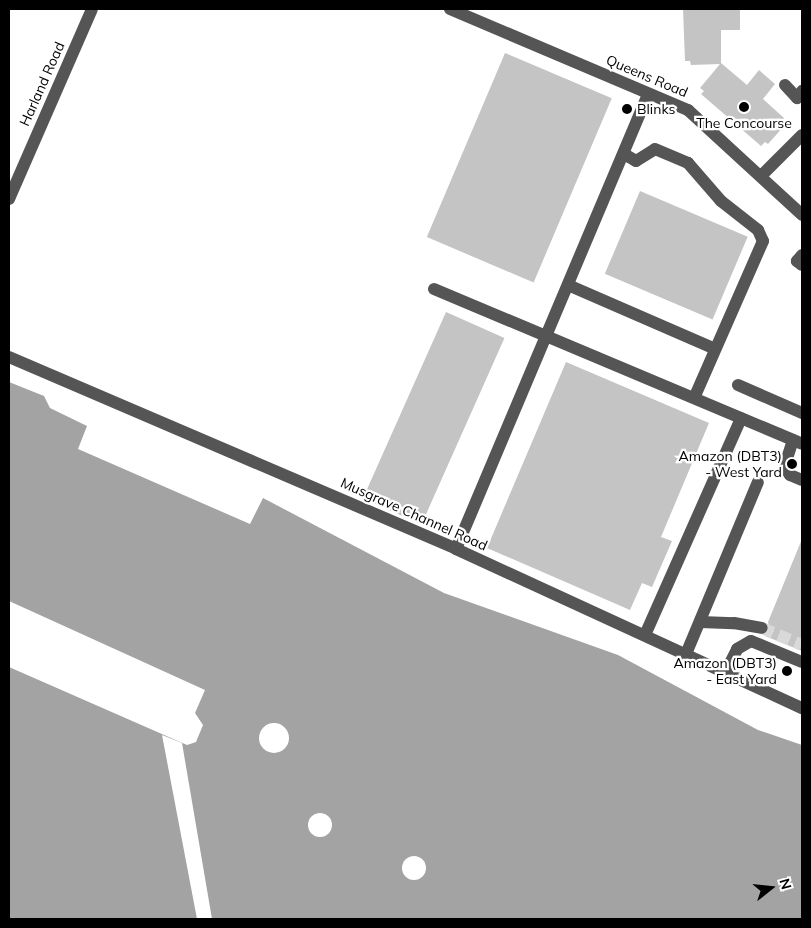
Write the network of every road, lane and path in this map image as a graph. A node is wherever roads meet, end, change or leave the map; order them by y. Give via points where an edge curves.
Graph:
1 (92, 9) edge
2 (455, 10) edge
3 (785, 85) dead end
4 (802, 91) edge
5 (648, 94) junction
6 (802, 135) edge
7 (624, 154) junction
8 (761, 176) junction
9 (9, 199) edge
10 (802, 215) edge
11 (568, 285) junction
12 (434, 290) dead end
13 (545, 336) junction
14 (715, 350) junction
15 (9, 357) edge
16 (738, 385) dead end
17 (694, 398) junction
18 (802, 413) edge
19 (741, 418) junction
20 (798, 442) edge
21 (802, 480) edge
22 (758, 482) dead end
23 (456, 549) junction
24 (700, 622) junction
25 (762, 628) tunnel mouth
26 (645, 635) junction
27 (686, 654) junction
28 (802, 662) edge
29 (725, 672) junction
30 (802, 708) edge

1 - 9 street, Harland Road
2 - 5 street, Queens Road
3 - 4 street via 797,98
5 - 7 street
5 - 8 street, Queens Road via 701,119
6 - 8 street
7 - 11 street
7 - 14 street via 636,160 655,149 688,164 721,201 758,230 763,241
8 - 10 street, Queens Road
11 - 13 street
11 - 14 street
12 - 13 street
13 - 17 street
13 - 23 street
14 - 17 street
15 - 23 street, Musgrave Channel Road
16 - 18 street
17 - 19 street
19 - 20 street
19 - 26 street
20 - 21 street via 784,467
22 - 24 street
23 - 26 street, Musgrave Channel Road
24 - 25 street via 734,622
24 - 27 street
26 - 27 street, Musgrave Channel Road
27 - 29 street, Musgrave Channel Road
28 - 29 street via 751,642 737,649
29 - 30 street, Musgrave Channel Road

